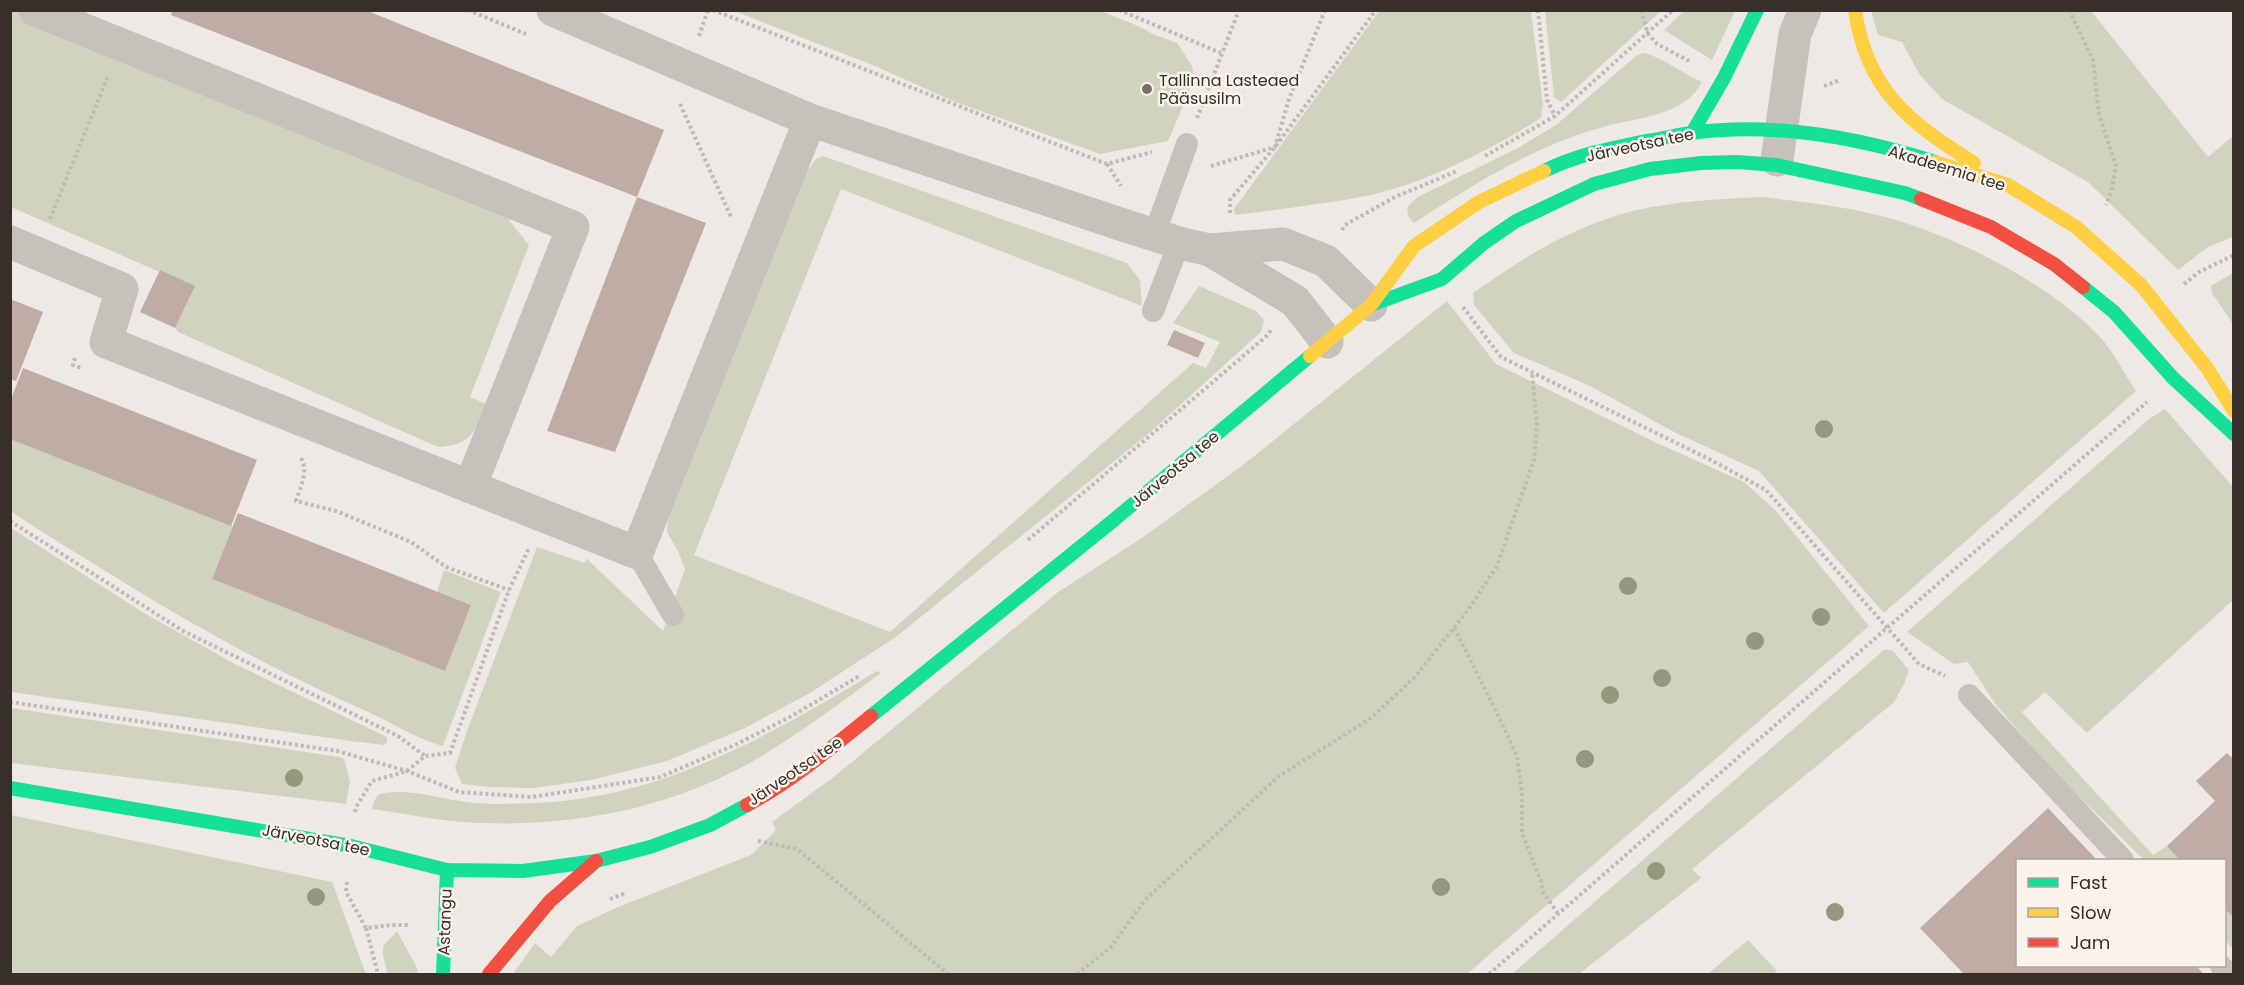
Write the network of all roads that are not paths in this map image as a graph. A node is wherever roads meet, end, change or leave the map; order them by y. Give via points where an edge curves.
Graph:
1 (35, 10) edge
2 (553, 10) edge
3 (1757, 10) edge
4 (1805, 10) edge
5 (1855, 10) edge
6 (810, 120) junction
7 (1781, 131) junction
8 (1692, 133) junction
9 (1185, 150) road end
10 (1777, 165) junction
11 (2008, 185) junction
12 (1167, 239) junction
13 (23, 247) edge
14 (1210, 250) junction
15 (1371, 305) junction
16 (1153, 310) dead end
17 (1327, 342) junction
18 (2234, 411) edge
19 (2234, 434) edge
20 (470, 487) junction
21 (637, 553) junction
22 (674, 615) dead end
23 (1969, 695) dead end
24 (10, 788) edge
25 (2121, 859) edge
26 (596, 861) junction
27 (447, 870) junction
28 (443, 975) edge
29 (489, 975) edge

1 - 20 street via 573,227
2 - 6 street
3 - 8 main road
4 - 7 street via 1795,34
5 - 11 main road via 1871,65 1894,104 1929,134
6 - 12 street
6 - 21 street
7 - 8 main road, Järveotsa tee
7 - 10 street
7 - 11 main road, Akadeemia tee via 1843,138
8 - 15 main road, Järveotsa tee via 1587,155 1554,166 1479,202 1414,246
9 - 12 lane
10 - 15 main road, Järveotsa tee via 1701,163 1650,169 1594,184 1516,221 1442,279
10 - 19 main road via 1905,193 1991,227 2045,259 2114,312 2173,378
11 - 18 main road, Akadeemia tee via 2076,227 2140,285 2207,368
12 - 14 street
12 - 16 lane
13 - 20 street via 122,289 106,342
14 - 15 street via 1283,244 1326,261
14 - 17 street via 1295,301
15 - 17 main road, Järveotsa tee
17 - 26 main road, Järveotsa tee via 1109,524 824,754 768,794 710,825
20 - 21 street
21 - 22 lane
23 - 25 lane
24 - 27 main road, Järveotsa tee via 351,846
26 - 27 main road, Järveotsa tee via 523,871
26 - 29 main road via 550,901
27 - 28 main road, Astangu

